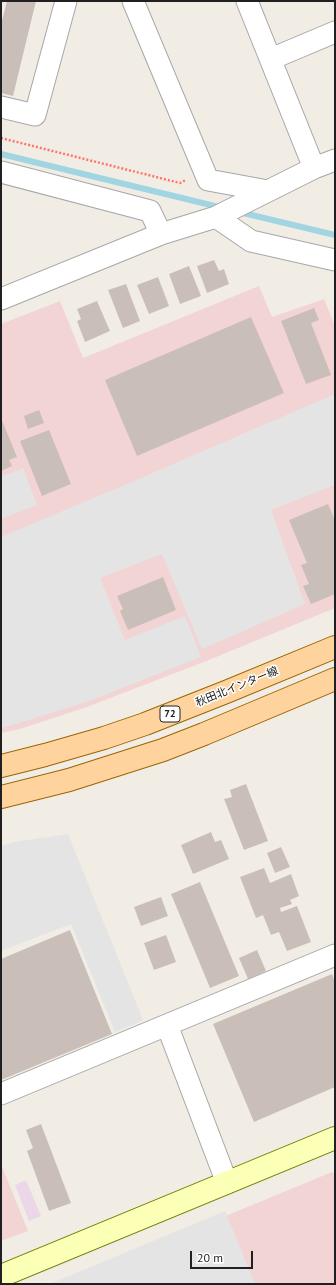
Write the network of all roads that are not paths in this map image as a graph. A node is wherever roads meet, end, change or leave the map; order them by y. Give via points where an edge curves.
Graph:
1 (66, 1) edge
2 (133, 1) edge
3 (247, 1) edge
4 (335, 32) edge
5 (271, 59) junction
6 (1, 106) edge
7 (335, 160) edge
8 (314, 168) junction
9 (1, 172) edge
10 (268, 191) junction
11 (217, 216) junction
12 (161, 234) junction
13 (335, 260) edge
14 (1, 299) edge
15 (335, 648) edge
16 (335, 679) edge
17 (1, 766) edge
18 (1, 797) edge
19 (335, 955) edge
20 (167, 1025) junction
21 (1, 1094) edge
22 (335, 1138) edge
23 (227, 1183) junction
24 (1, 1276) edge

1 - 6 street via 36,114
2 - 10 street via 208,180
3 - 5 street
4 - 5 street
5 - 8 street
7 - 8 street
8 - 10 street
9 - 12 street via 150,211
10 - 11 street
11 - 12 street
11 - 13 street via 251,241
12 - 14 street
15 - 17 main road, 秋田北インター線 / 72 via 145,724 45,756
16 - 18 main road via 163,750 69,780
19 - 20 street
20 - 21 street
20 - 23 street
22 - 23 street
23 - 24 street

